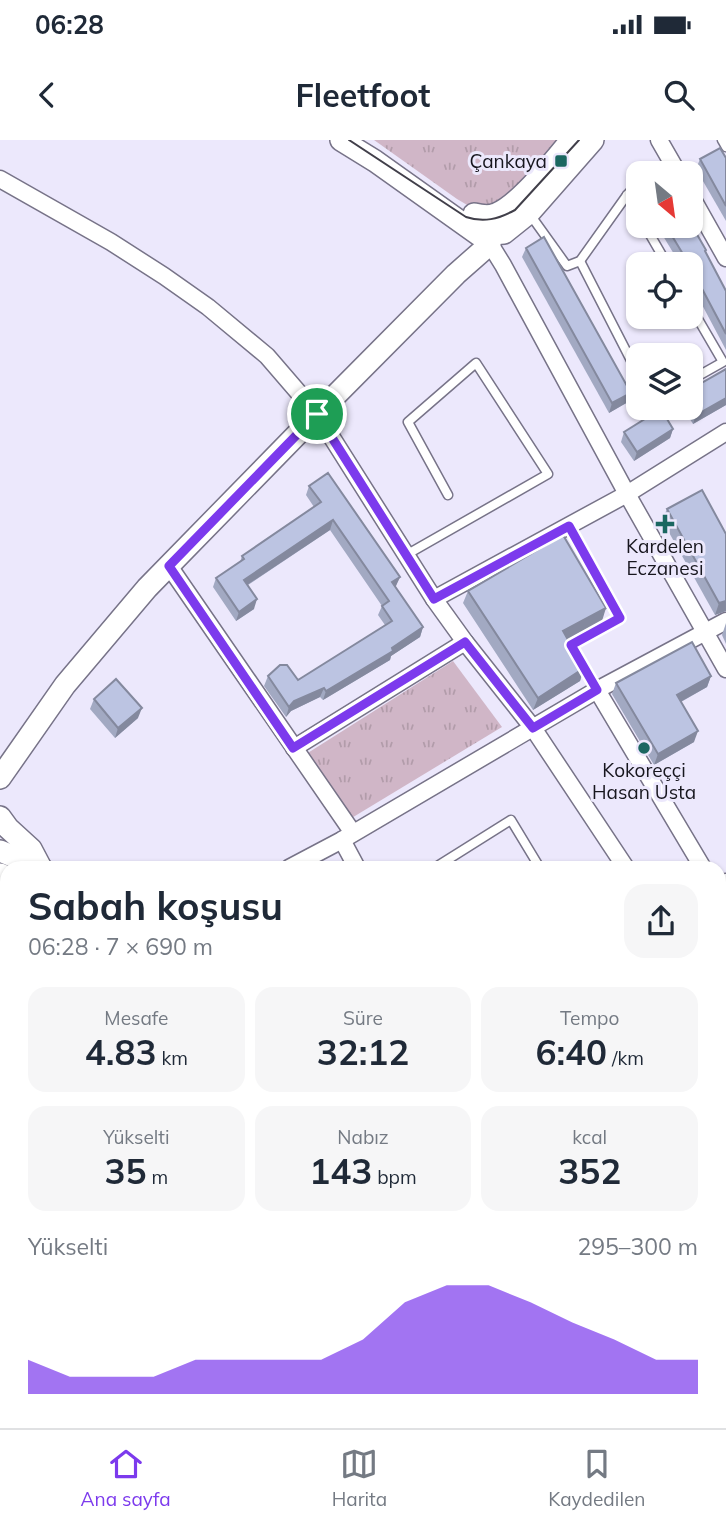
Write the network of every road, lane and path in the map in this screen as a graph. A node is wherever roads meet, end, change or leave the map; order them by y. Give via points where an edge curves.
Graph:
1 (341, 140) edge
2 (362, 140) edge
3 (571, 140) edge
4 (593, 140) edge
5 (659, 140) edge
6 (722, 140) edge
7 (726, 147) edge
8 (671, 161) edge
9 (0, 179) edge
10 (626, 195) edge
11 (530, 213) junction
12 (704, 219) edge
13 (489, 231) junction
14 (726, 258) edge
15 (580, 261) junction
16 (703, 328) edge
17 (626, 351) edge
18 (703, 373) edge
19 (317, 414) junction
20 (726, 432) edge
21 (627, 494) junction
22 (448, 495) dead end
23 (569, 526) junction
24 (406, 555) junction
25 (169, 566) junction
26 (434, 599) junction
27 (726, 621) edge
28 (706, 632) junction
29 (465, 642) junction
30 (726, 669) edge
31 (597, 690) junction
32 (533, 728) junction
33 (293, 748) junction
34 (0, 778) edge
35 (0, 817) edge
36 (347, 837) junction
37 (0, 851) edge
38 (24, 861) edge
39 (37, 861) edge
40 (304, 861) edge
41 (356, 861) edge
42 (446, 861) edge
43 (536, 861) edge
44 (621, 861) edge
45 (699, 861) edge

1 - 13 main road via 479,235
2 - 13 main road
3 - 13 main road via 516,201 497,214
4 - 11 main road
5 - 8 street
6 - 7 lane
9 - 19 street via 111,242 208,307 267,356
10 - 15 lane
11 - 13 main road via 504,233
11 - 15 lane via 567,266
12 - 14 street
13 - 19 main road via 456,274
13 - 21 street
15 - 17 lane
16 - 18 lane via 723,362
19 - 24 street
19 - 25 main road
20 - 21 street
21 - 23 street
21 - 28 street
22 - 24 lane via 408,422 476,363 548,474
23 - 26 street
23 - 31 lane via 620,618 571,645
24 - 26 street
25 - 33 street
25 - 34 main road via 65,685
26 - 29 street
27 - 28 street
28 - 30 street
28 - 31 street
29 - 32 street
29 - 33 street
31 - 32 street
31 - 45 street
32 - 36 street
32 - 44 street
33 - 36 street
35 - 39 main road
36 - 40 street
36 - 41 street
37 - 38 main road
42 - 43 lane via 511,820

